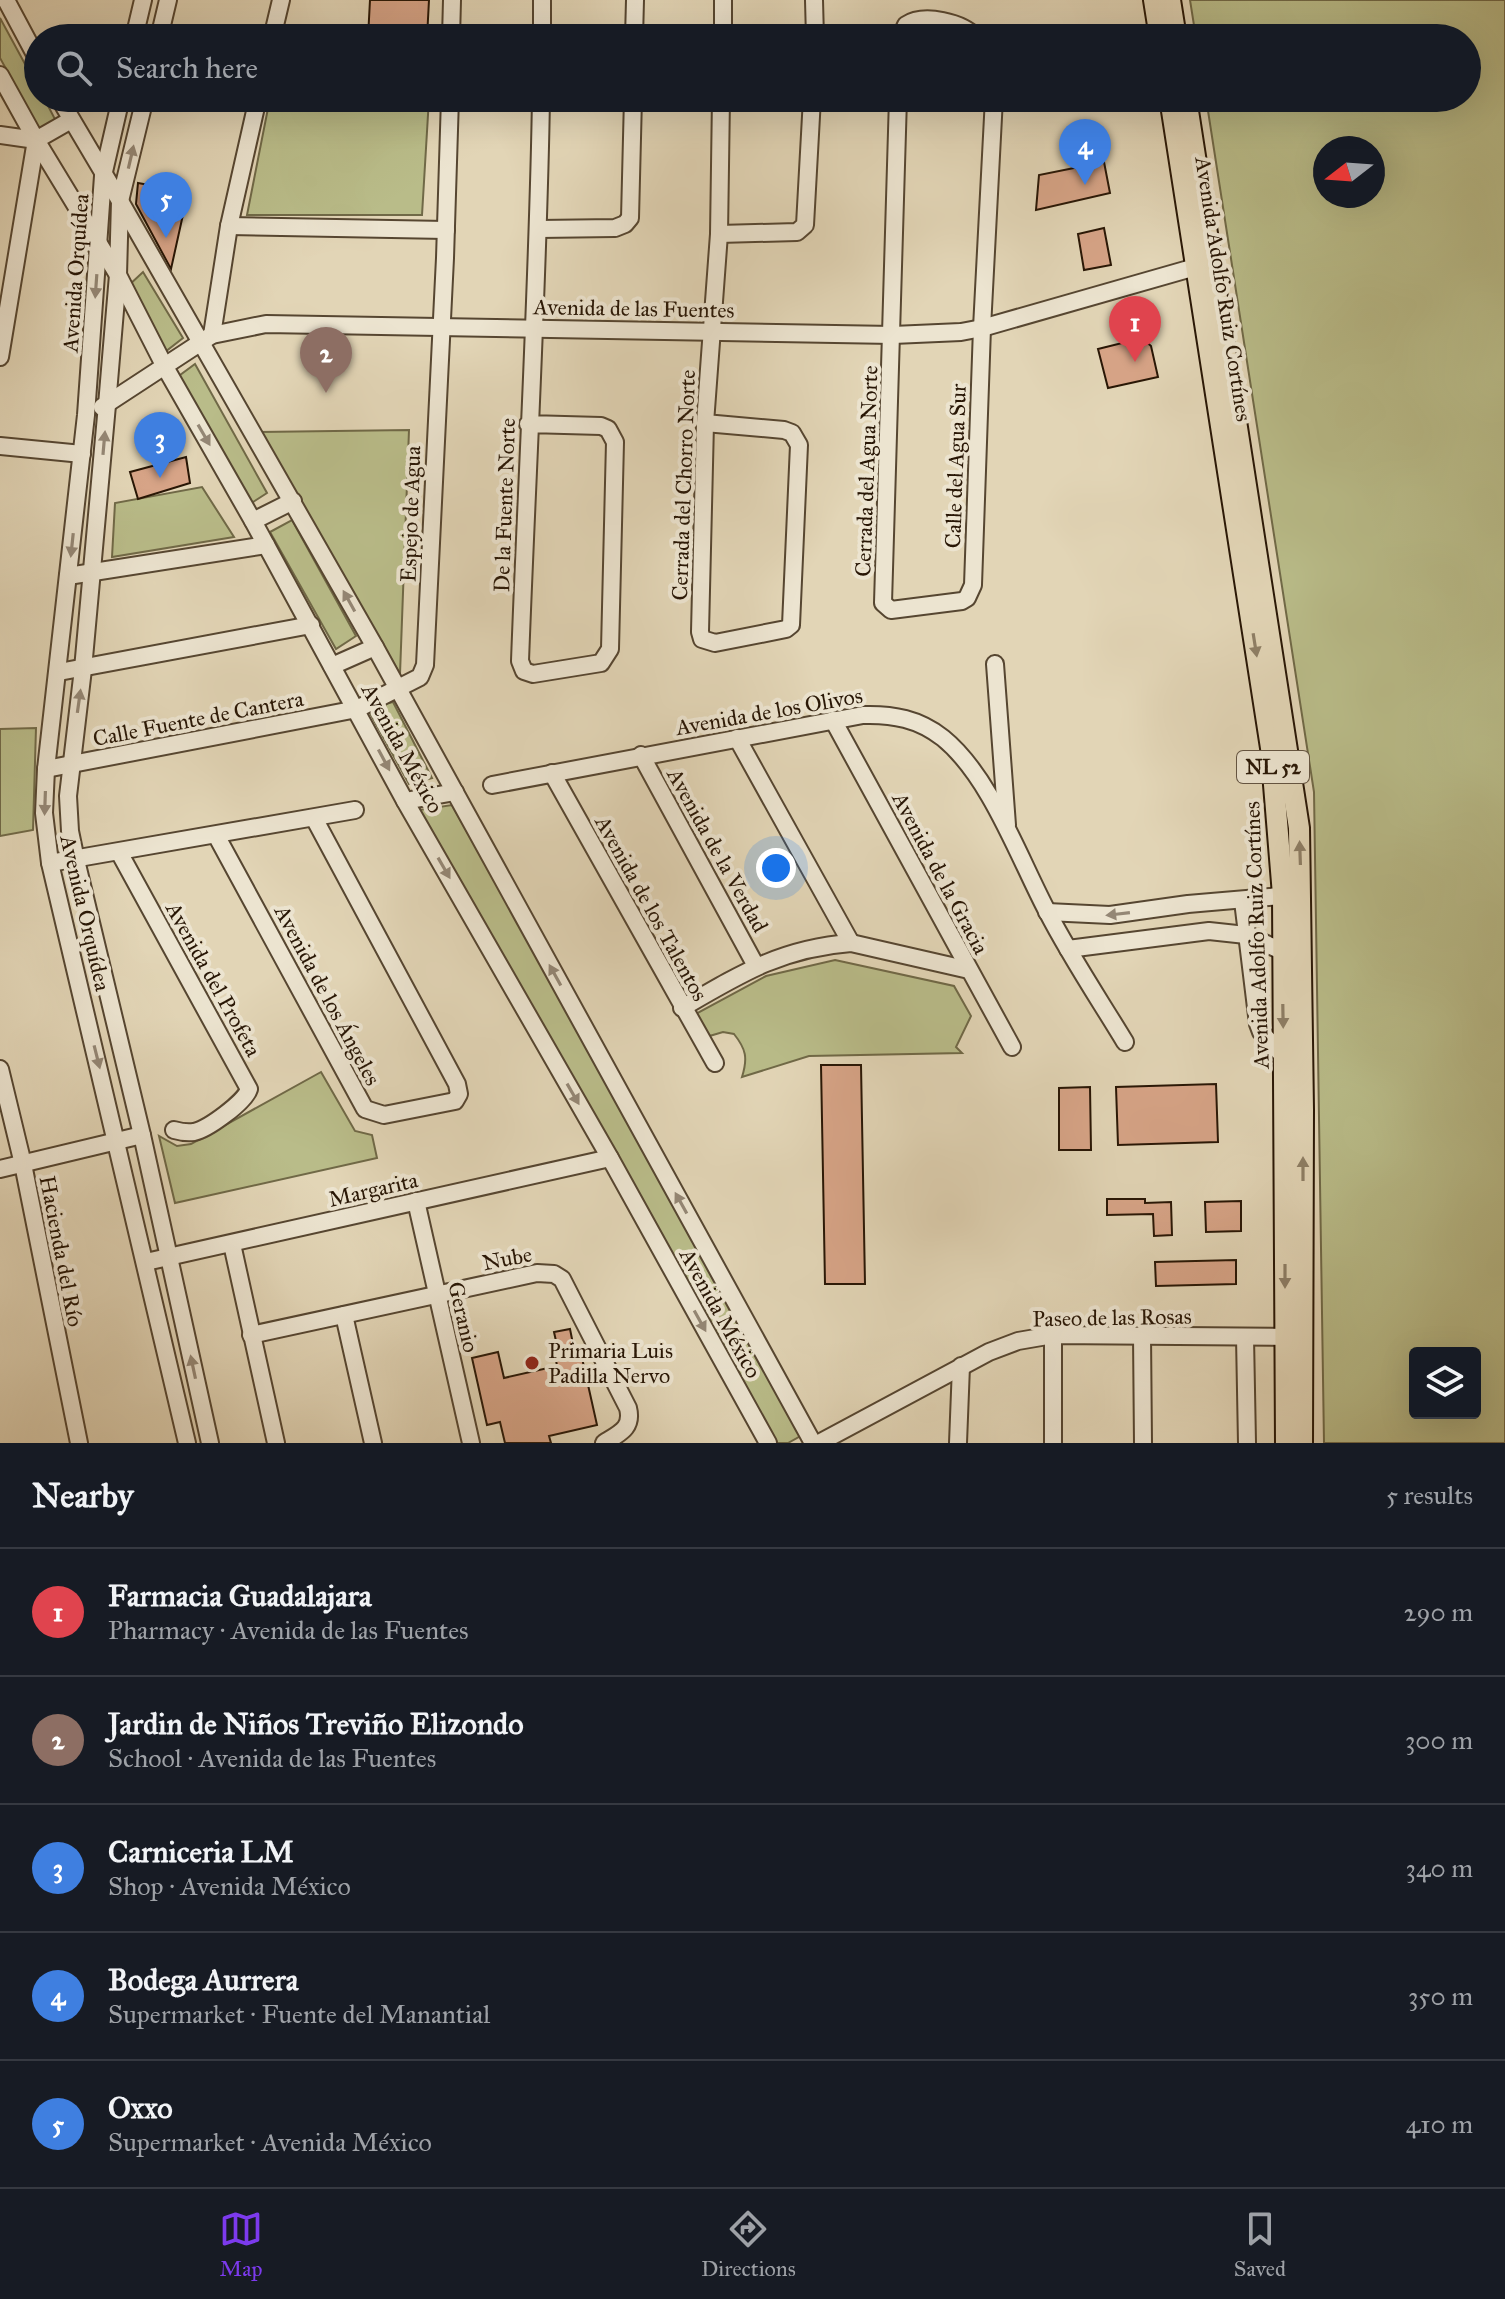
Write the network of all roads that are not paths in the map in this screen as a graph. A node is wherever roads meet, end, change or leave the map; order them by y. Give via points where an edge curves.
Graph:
1 (6, 0) edge
2 (143, 0) edge
3 (168, 0) edge
4 (281, 0) edge
5 (452, 0) edge
6 (542, 0) edge
7 (635, 0) edge
8 (723, 0) edge
9 (814, 0) edge
10 (1154, 0) edge
11 (1170, 0) edge
12 (137, 24) edge
13 (162, 24) edge
14 (275, 24) edge
15 (451, 24) edge
16 (542, 24) edge
17 (634, 24) edge
18 (723, 24) edge
19 (815, 24) edge
20 (914, 24) edge
21 (945, 24) edge
22 (1158, 24) edge
23 (1174, 24) edge
24 (24, 34) edge
25 (0, 75) edge
26 (67, 112) edge
27 (118, 112) edge
28 (142, 112) edge
29 (255, 112) edge
30 (450, 112) edge
31 (541, 112) edge
32 (633, 112) edge
33 (721, 112) edge
34 (812, 112) edge
35 (898, 112) edge
36 (993, 112) edge
37 (1173, 112) edge
38 (1188, 112) edge
39 (71, 120) junction
40 (0, 135) edge
41 (36, 140) junction
42 (103, 176) junction
43 (120, 201) junction
44 (229, 226) junction
45 (539, 229) junction
46 (446, 230) junction
47 (719, 234) junction
48 (99, 244) junction
49 (1204, 264) junction
50 (118, 275) junction
51 (440, 326) junction
52 (982, 328) junction
53 (534, 329) junction
54 (710, 331) junction
55 (893, 335) junction
56 (207, 340) junction
57 (0, 357) edge
58 (165, 367) junction
59 (107, 405) junction
60 (86, 415) junction
61 (705, 423) junction
62 (528, 424) junction
63 (0, 446) edge
64 (82, 454) junction
65 (293, 501) junction
66 (253, 521) junction
67 (266, 545) junction
68 (92, 573) junction
69 (68, 576) junction
70 (886, 608) joint
71 (311, 625) junction
72 (375, 647) junction
73 (995, 664) dead end
74 (332, 666) junction
75 (83, 669) junction
76 (59, 672) junction
77 (398, 690) junction
78 (357, 709) junction
79 (833, 720) junction
80 (737, 738) junction
81 (641, 755) junction
82 (70, 766) junction
83 (46, 769) junction
84 (552, 773) junction
85 (492, 785) dead end
86 (455, 792) junction
87 (405, 801) junction
88 (355, 810) dead end
89 (314, 818) junction
90 (1008, 831) junction
91 (216, 835) junction
92 (119, 852) junction
93 (76, 860) junction
94 (50, 863) junction
95 (1283, 895) junction
96 (1243, 901) junction
97 (1047, 912) junction
98 (1246, 935) junction
99 (851, 943) junction
100 (1293, 943) junction
101 (1068, 949) junction
102 (756, 966) junction
103 (969, 970) junction
104 (682, 1008) junction
105 (1125, 1042) dead end
106 (1012, 1047) dead end
107 (1284, 1057) junction
108 (715, 1063) dead end
109 (0, 1069) edge
110 (174, 1130) dead end
111 (142, 1135) junction
112 (117, 1142) junction
113 (610, 1158) junction
114 (23, 1164) junction
115 (0, 1169) edge
116 (416, 1201) junction
117 (232, 1244) junction
118 (169, 1257) junction
119 (146, 1262) junction
120 (436, 1295) junction
121 (344, 1315) junction
122 (251, 1335) junction
123 (1053, 1335) junction
124 (1142, 1335) junction
125 (1294, 1336) junction
126 (1245, 1337) junction
127 (961, 1366) junction
128 (79, 1443) edge
129 (187, 1443) edge
130 (210, 1443) edge
131 (276, 1443) edge
132 (373, 1443) edge
133 (471, 1443) edge
134 (604, 1443) edge
135 (768, 1443) edge
136 (813, 1443) edge
137 (819, 1443) edge
138 (958, 1443) edge
139 (1053, 1443) edge
140 (1143, 1443) edge
141 (1247, 1443) edge
142 (1286, 1443) edge
143 (1302, 1443) edge

1 - 24 street
2 - 12 street
3 - 13 street
4 - 14 street
5 - 15 street
6 - 16 street
7 - 17 street
8 - 18 street
9 - 19 street
10 - 22 main road
11 - 23 main road
20 - 21 street via 922,19
25 - 41 street, Avenida México
26 - 39 street, Avenida México
27 - 42 street, Avenida Orquídea
43 -> 28 street, Avenida Orquídea
29 - 44 street
30 - 46 street, Espejo de Agua
31 - 45 street, De la Fuente Norte
32 - 45 street via 630,218 615,228
33 - 47 street, Cerrada del Chorro Norte
34 - 47 street via 808,219 802,229
35 - 55 street, Cerrada del Agua Norte
36 - 52 street, Calle del Agua Sur
37 - 49 main road, Avenida Adolfo Ruiz Cortínes / NL 52
38 - 49 main road
39 - 41 street
39 - 42 street, Avenida México
40 - 41 street
41 - 48 street, Avenida México
41 - 57 street
42 - 43 street, Avenida México
42 - 48 street, Avenida Orquídea
43 - 50 street, Avenida Orquídea
43 - 56 street, Avenida México
44 - 46 street
44 - 56 street
45 - 53 street, De la Fuente Norte
46 - 51 street, Espejo de Agua
47 - 54 street, Cerrada del Chorro Norte
48 - 50 street, Avenida México
48 -> 60 street, Avenida Orquídea
49 - 52 street, Avenida de las Fuentes
49 -> 95 main road, Avenida Adolfo Ruiz Cortínes / NL 52 via 1271,748
100 -> 49 main road via 1299,828
50 - 58 street, Avenida México
50 - 59 street, Avenida Orquídea
51 - 53 street, Avenida de las Fuentes
51 - 56 street, Avenida de las Fuentes via 266,324
51 - 77 street, Espejo de Agua via 425,665 420,677
52 - 55 street, Avenida de las Fuentes
52 - 70 street, Calle del Agua Sur via 973,585 962,601
53 - 54 street, Avenida de las Fuentes
53 - 62 street, De la Fuente Norte
54 - 55 street, Avenida de las Fuentes
54 - 61 street, Cerrada del Chorro Norte
55 - 70 street, Cerrada del Agua Norte
56 - 58 street, Avenida de las Fuentes
56 - 65 street, Avenida México
58 - 59 street, Avenida de las Fuentes
58 -> 66 street, Avenida México
59 - 60 street, Avenida de las Fuentes
68 -> 59 street, Avenida Orquídea
60 - 64 street, Avenida Orquídea
61 - 61 street, Cerrada del Chorro Norte via 702,639 715,643 789,627 797,439 784,430
62 - 62 street, De la Fuente Norte via 520,661 524,671 533,674 601,663 610,649 615,442 601,426
63 - 64 street
64 -> 69 street, Avenida Orquídea
65 - 66 street
72 -> 65 street, Avenida México
66 - 67 street, Avenida México
67 - 68 street
67 - 71 street, Avenida México
68 - 69 street
68 - 75 street, Avenida Orquídea
69 - 76 street, Avenida Orquídea
71 - 74 street, Avenida México
71 - 75 street
72 - 74 street
72 - 77 street, Avenida México
73 - 90 street
74 - 78 street, Avenida México
75 - 76 street
82 -> 75 street, Avenida Orquídea
76 - 83 street, Avenida Orquídea
77 - 78 street, Espejo de Agua
77 - 86 street, Avenida México
78 - 82 street, Calle Fuente de Cantera
78 -> 87 street, Avenida México
79 - 80 street, Avenida de los Olivos
79 - 90 street, Avenida de los Olivos via 888,715 920,723 945,739 967,765
79 - 103 street, Avenida de la Gracia
80 - 81 street, Avenida de los Olivos
80 - 99 street
81 - 84 street, Avenida de los Olivos
81 - 102 street, Avenida de la Verdad
82 - 83 street, Calle Fuente de Cantera
82 - 93 street, Avenida Orquídea via 70,831
83 -> 94 street, Avenida Orquídea
84 - 85 street, Avenida de los Olivos
84 - 104 street, Avenida de los Talentos
86 - 87 street
136 -> 86 street, Avenida México
87 -> 113 street, Avenida México
88 - 89 street
89 - 91 street
89 - 91 street, Avenida de los Ángeles via 457,1084 455,1101 384,1115 365,1109
90 - 97 street, Avenida de los Olivos
91 - 92 street
92 - 93 street
92 - 110 street, Avenida del Profeta via 249,1089 243,1100 204,1128
93 - 94 street
93 - 111 street, Avenida Orquídea
94 -> 112 street, Avenida Orquídea
95 - 96 street
95 - 100 main road, Avenida Adolfo Ruiz Cortínes / NL 52
96 -> 97 street via 1110,915
96 - 98 street
97 - 101 street, Avenida de los Olivos
98 - 100 street
98 - 101 street via 1189,932
98 - 107 street via 1258,1024
99 - 102 street
99 - 103 street
100 -> 107 main road, Avenida Adolfo Ruiz Cortínes / NL 52
125 -> 100 main road via 1302,1022
101 - 105 street, Avenida de los Olivos
102 - 104 street
103 - 106 street, Avenida de la Gracia
104 - 108 street, Avenida de los Talentos
107 -> 125 main road, Avenida Adolfo Ruiz Cortínes / NL 52
109 - 114 street, Hacienda del Río
111 - 112 street
111 - 118 street, Avenida Orquídea
112 - 114 street
112 - 119 street, Avenida Orquídea
113 - 116 street, Margarita
113 -> 135 street, Avenida México
114 - 115 street
114 - 128 street, Hacienda del Río
116 - 117 street, Margarita
116 - 120 street, Geranio
117 - 118 street, Margarita
117 - 122 street
118 - 119 street, Margarita
130 -> 118 street, Avenida Orquídea
119 - 129 street, Avenida Orquídea
120 - 121 street, Nube
120 - 133 street, Geranio
120 - 134 street, Nube via 537,1273 562,1279 631,1419 626,1429
121 - 122 street, Nube
121 - 132 street
122 - 131 street
123 - 124 street, Paseo de las Rosas
123 - 127 street, Paseo de las Rosas via 1018,1341
123 - 139 street
124 - 126 street, Paseo de las Rosas
124 - 140 street
125 - 126 street, Paseo de las Rosas
125 - 142 main road, Avenida Adolfo Ruiz Cortínes / NL 52
125 - 143 main road
126 - 141 street
127 - 137 street, Paseo de las Rosas
127 - 138 street

